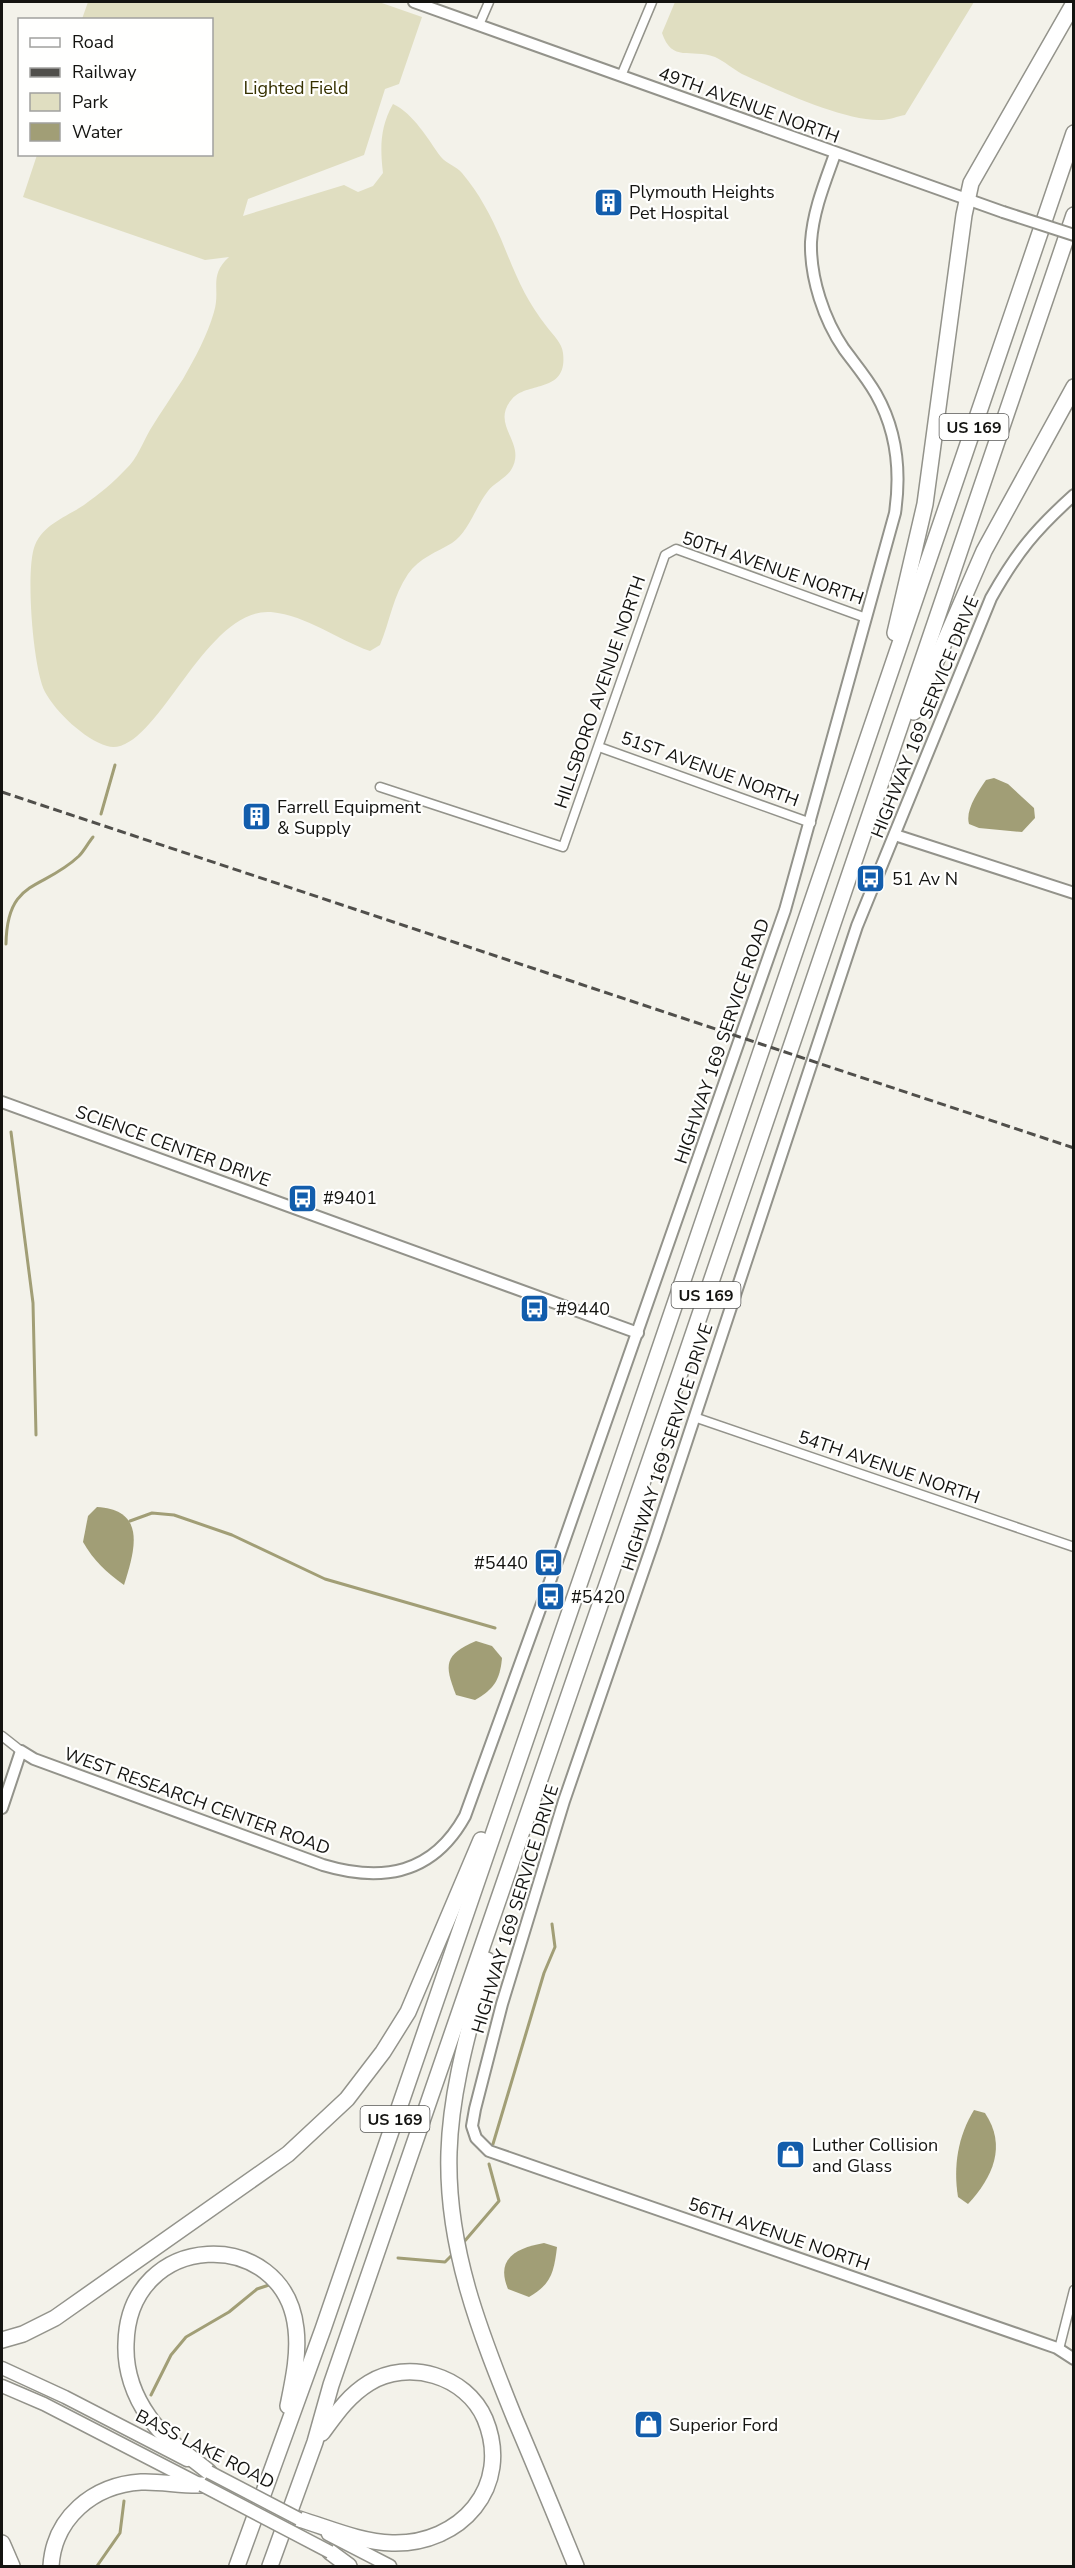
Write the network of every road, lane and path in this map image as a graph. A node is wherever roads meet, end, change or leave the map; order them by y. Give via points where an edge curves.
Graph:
1 (414, 2) edge
2 (489, 2) edge
3 (652, 2) edge
4 (1074, 3) edge
5 (479, 25) junction
6 (621, 76) junction
7 (1074, 133) edge
8 (835, 154) junction
9 (967, 200) junction
10 (1074, 215) edge
11 (1074, 236) edge
12 (1074, 387) edge
13 (1074, 495) edge
14 (669, 550) joint
15 (866, 618) junction
16 (874, 720) junction
17 (599, 747) junction
18 (888, 762) junction
19 (380, 787) dead end
20 (810, 823) junction
21 (895, 835) junction
22 (1074, 893) edge
23 (2, 1102) edge
24 (638, 1333) junction
25 (694, 1417) junction
26 (1074, 1547) edge
27 (2, 1736) edge
28 (21, 1751) junction
29 (512, 1779) junction
30 (2, 1808) edge
31 (523, 1827) junction
32 (365, 1875) joint
33 (476, 2138) joint
34 (1074, 2290) edge
35 (2, 2340) edge
36 (1059, 2349) junction
37 (1074, 2359) edge
38 (2, 2368) edge
39 (2, 2386) edge
40 (315, 2442) junction
41 (277, 2460) junction
42 (205, 2478) junction
43 (299, 2519) joint
44 (335, 2540) junction
45 (2, 2543) edge
46 (12, 2566) edge
47 (51, 2566) edge
48 (237, 2566) edge
49 (270, 2566) edge
50 (348, 2566) edge
51 (358, 2566) edge
52 (390, 2566) edge
53 (576, 2566) edge

1 - 5 street, 49TH AVENUE NORTH
2 - 5 street
3 - 6 street
4 - 9 highway via 971,183
5 - 6 street, 49TH AVENUE NORTH
6 - 8 street, 49TH AVENUE NORTH
7 - 16 highway, US 169
8 - 9 street, 49TH AVENUE NORTH
8 - 15 street, HIGHWAY 169 SERVICE ROAD via 813,229 812,255 818,288 835,334 881,402 899,467 895,513
9 - 11 street, 49TH AVENUE NORTH, bridge
9 - 16 highway via 925,504
10 - 18 highway, US 169
12 - 18 highway via 984,550 910,723
13 - 21 street, HIGHWAY 169 SERVICE DRIVE via 1036,529 991,598
14 - 15 street, 50TH AVENUE NORTH via 676,549
14 - 17 street, HILLSBORO AVENUE NORTH
15 - 20 street, HIGHWAY 169 SERVICE ROAD
16 - 29 highway, US 169
17 - 19 street, HILLSBORO AVENUE NORTH via 564,847
17 - 20 street, 51ST AVENUE NORTH
18 - 31 highway, US 169
20 - 24 street, HIGHWAY 169 SERVICE ROAD via 783,916
21 - 22 street
21 - 25 street, HIGHWAY 169 SERVICE DRIVE via 857,927 816,1044
23 - 24 street, SCIENCE CENTER DRIVE
24 - 32 street, HIGHWAY 169 SERVICE ROAD via 465,1816 445,1844 424,1860 390,1874
25 - 26 street, 54TH AVENUE NORTH
25 - 33 street, HIGHWAY 169 SERVICE DRIVE via 540,1879 483,2070 472,2126
27 - 28 street
28 - 30 street
28 - 32 street, WEST RESEARCH CENTER ROAD via 323,1865
29 - 35 highway via 484,1834 408,2012 379,2059 347,2099 288,2154 74,2305 37,2329
29 - 41 highway, US 169
31 - 40 highway, US 169 via 331,2385
31 - 53 highway via 457,2082 449,2190 456,2244 473,2313
33 - 36 street, 56TH AVENUE NORTH via 489,2151
34 - 36 street
36 - 37 street, 56TH AVENUE NORTH
38 - 42 main road, BASS LAKE ROAD via 65,2397
39 - 42 main road, BASS LAKE ROAD
40 - 44 highway via 341,2406 363,2387 385,2375 412,2372 441,2377 463,2391 480,2410 490,2436 491,2471 483,2494 476,2507 448,2532 419,2541 391,2543
40 - 49 highway, US 169
41 - 42 highway via 297,2352 290,2305 274,2281 253,2265 230,2255 192,2255 168,2266 140,2291 128,2319 125,2351 133,2388 149,2417
41 - 48 highway, US 169
42 - 43 main road, BASS LAKE ROAD, bridge
42 - 44 main road, BASS LAKE ROAD, bridge
42 - 47 highway via 142,2482 100,2492 79,2506 64,2524 54,2546
43 - 44 highway
44 - 50 highway
44 - 51 main road, BASS LAKE ROAD
44 - 52 main road, BASS LAKE ROAD
45 - 46 highway

